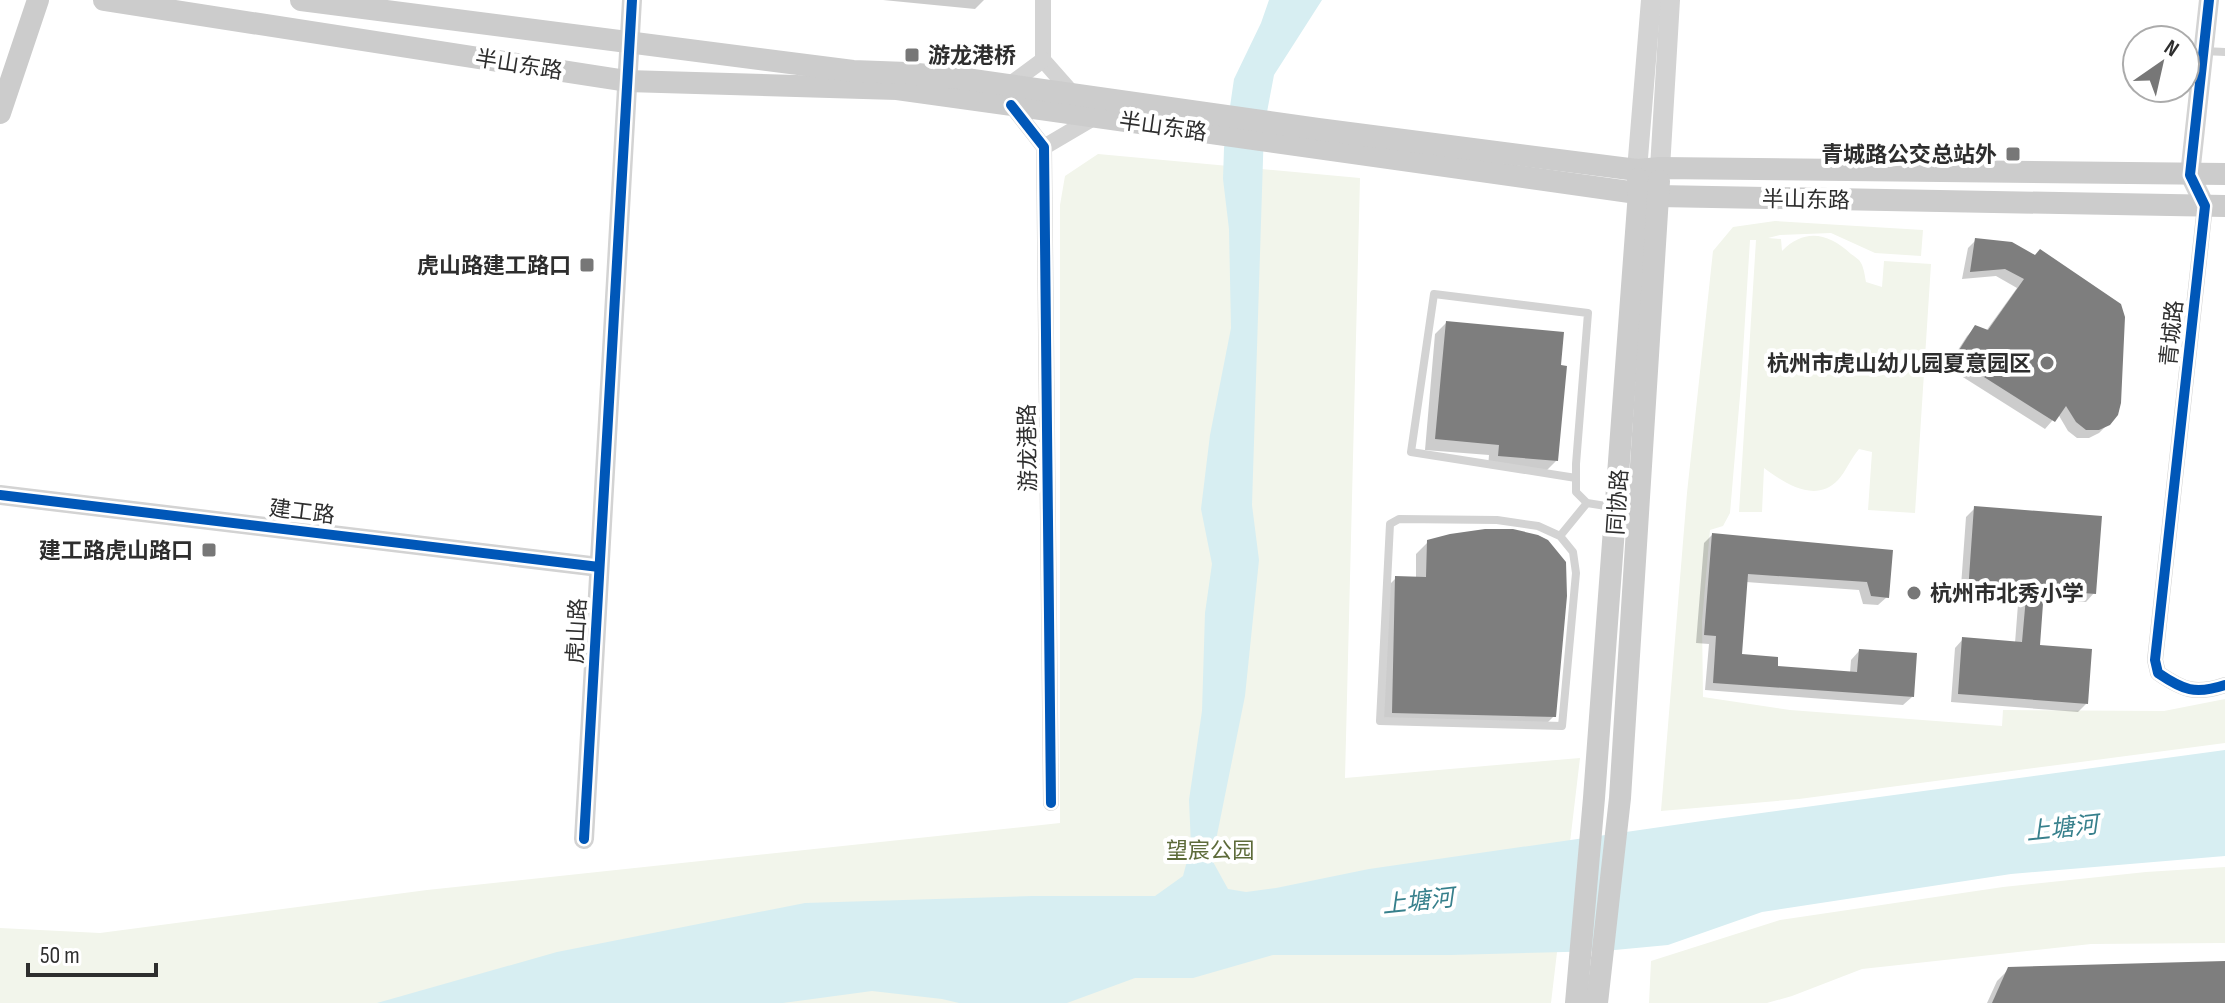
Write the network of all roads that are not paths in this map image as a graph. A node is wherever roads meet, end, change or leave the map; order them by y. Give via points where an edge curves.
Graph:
1 (38, 0) edge
2 (104, 0) edge
3 (301, 0) edge
4 (632, 0) edge
5 (1043, 0) edge
6 (1651, 0) edge
7 (1670, 0) edge
8 (2209, 0) edge
9 (628, 43) junction
10 (2204, 51) junction
11 (2225, 52) edge
12 (1043, 60) junction
13 (627, 81) junction
14 (1073, 94) junction
15 (1010, 95) junction
16 (0, 113) edge
17 (1095, 117) junction
18 (1220, 125) junction
19 (1044, 147) junction
20 (1660, 168) junction
21 (2225, 174) edge
22 (2190, 175) junction
23 (1645, 186) junction
24 (2215, 206) edge
25 (1576, 478) junction
26 (0, 495) edge
27 (1587, 503) junction
28 (1616, 507) junction
29 (1560, 536) junction
30 (599, 567) junction
31 (2225, 685) edge
32 (1051, 803) dead end
33 (584, 839) dead end
34 (1576, 1003) edge
35 (1597, 1003) edge

1 - 16 main road
2 - 13 main road, 半山东路
3 - 9 main road, 半山东路
4 - 9 street
5 - 12 street
6 - 23 street, 同协路
7 - 20 street
8 - 10 street
9 - 13 street
9 - 15 main road, 半山东路 via 907,73
10 - 11 lane
10 - 22 street
12 - 14 street
12 - 15 street
13 - 15 main road, 半山东路
13 - 30 street, 虎山路
14 - 15 main road, 半山东路
14 - 18 main road, 半山东路
15 - 17 main road, 半山东路
15 - 19 street
17 - 18 main road, 半山东路
17 - 19 street
18 - 23 main road, 半山东路
19 - 32 street, 游龙港路
20 - 22 main road, 半山东路
20 - 23 main road, 半山东路
21 - 22 main road, 半山东路
22 - 24 street
23 - 24 main road, 半山东路
23 - 28 main road, 同协路
23 - 35 main road, 同协路 via 1620,798
24 - 31 street, 青城路 via 2155,660 2158,673 2195,692
25 - 25 lane via 1411,452 1434,294 1588,313
25 - 27 lane via 1576,492
26 - 30 street, 建工路
27 - 28 lane
27 - 29 lane
28 - 34 main road, 同协路
29 - 29 lane via 1573,552 1576,573 1562,726 1380,721 1390,524 1399,519 1497,520 1538,526
30 - 33 street, 虎山路

